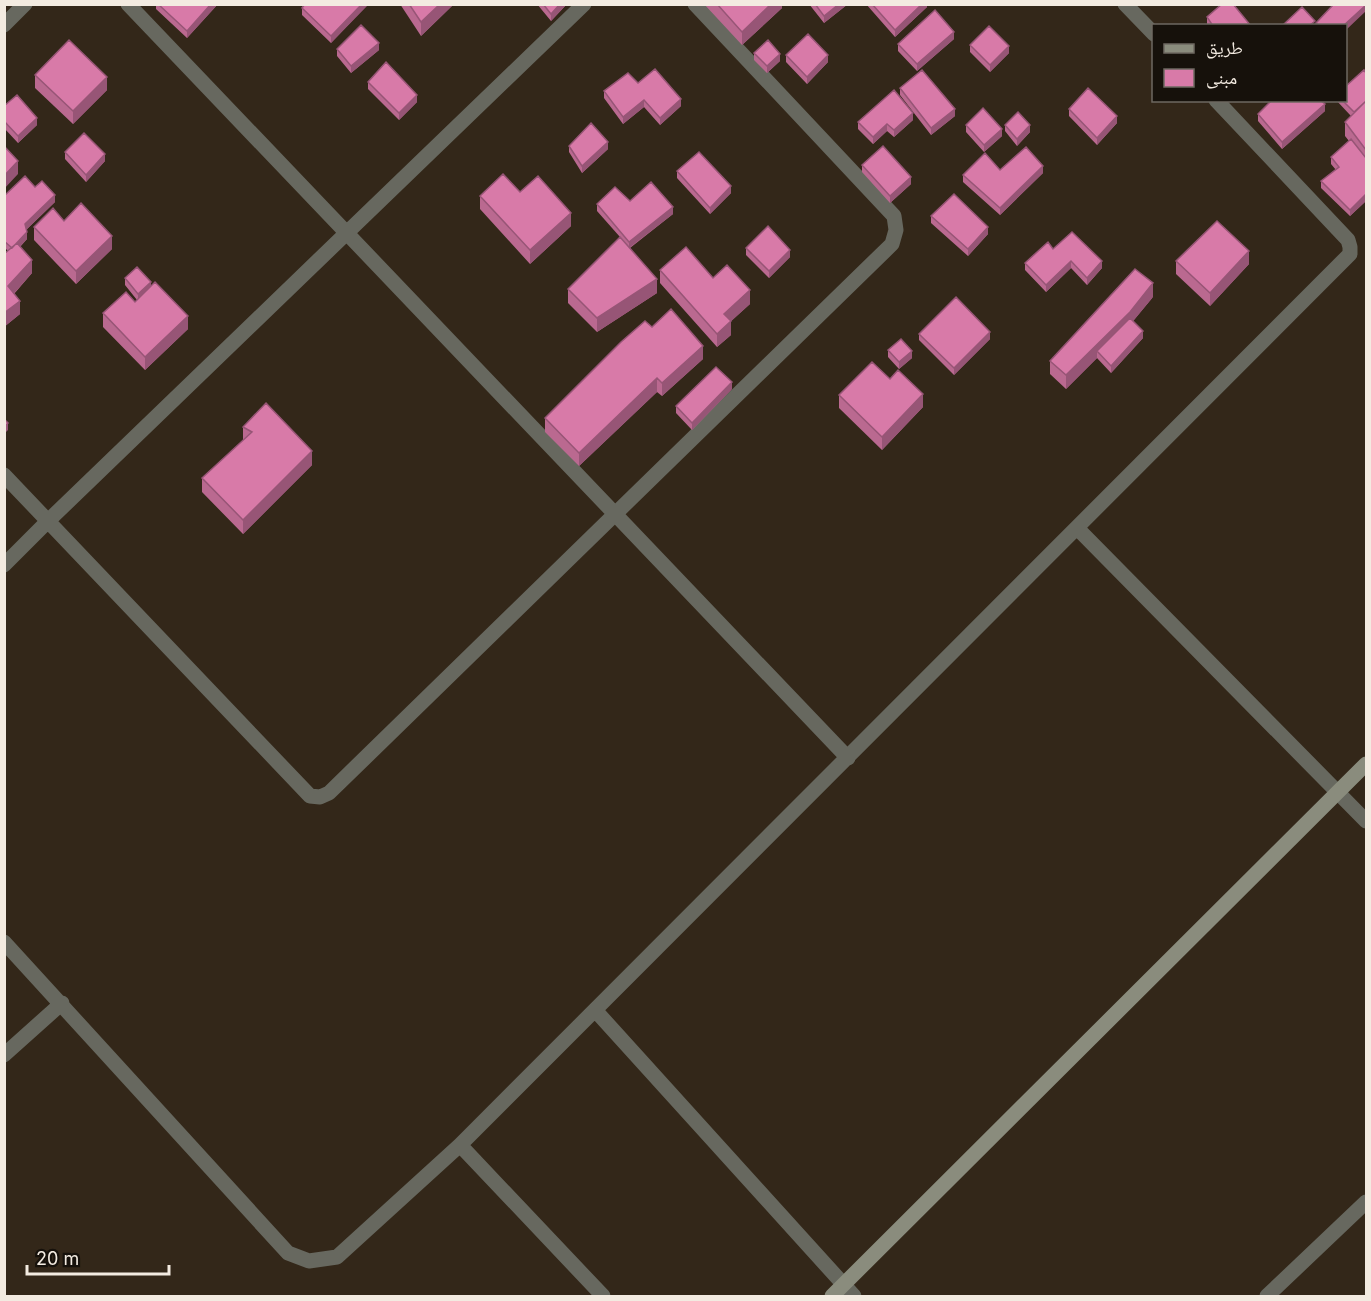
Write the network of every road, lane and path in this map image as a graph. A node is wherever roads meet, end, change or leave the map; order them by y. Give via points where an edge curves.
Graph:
1 (25, 4) edge
2 (128, 4) edge
3 (584, 4) edge
4 (695, 4) edge
5 (1125, 4) edge
6 (4, 25) edge
7 (1152, 32) edge
8 (1218, 102) edge
9 (348, 233) junction
10 (4, 475) edge
11 (616, 515) junction
12 (48, 521) junction
13 (1077, 528) junction
14 (4, 565) edge
15 (848, 758) junction
16 (1366, 764) edge
17 (1338, 792) junction
18 (1366, 821) edge
19 (4, 942) edge
20 (62, 1004) junction
21 (595, 1010) junction
22 (4, 1055) edge
23 (460, 1145) junction
24 (1366, 1202) edge
25 (849, 1291) edge
26 (603, 1296) edge
27 (832, 1296) edge
28 (1267, 1296) edge

1 - 6 street
2 - 9 street
3 - 9 street
4 - 11 street via 894,216 896,230 892,244
5 - 7 street
8 - 13 street via 1348,240 1350,254
9 - 11 street
9 - 12 street
10 - 12 street
11 - 12 street via 329,793 320,797 310,796
11 - 15 street
12 - 14 street
13 - 15 street
13 - 17 street
15 - 21 street
16 - 17 street
17 - 18 street
17 - 25 street
19 - 20 street
20 - 22 street
20 - 23 street via 288,1253 309,1261 337,1257
21 - 23 street
21 - 25 street
23 - 26 street
24 - 28 street
25 - 27 street

